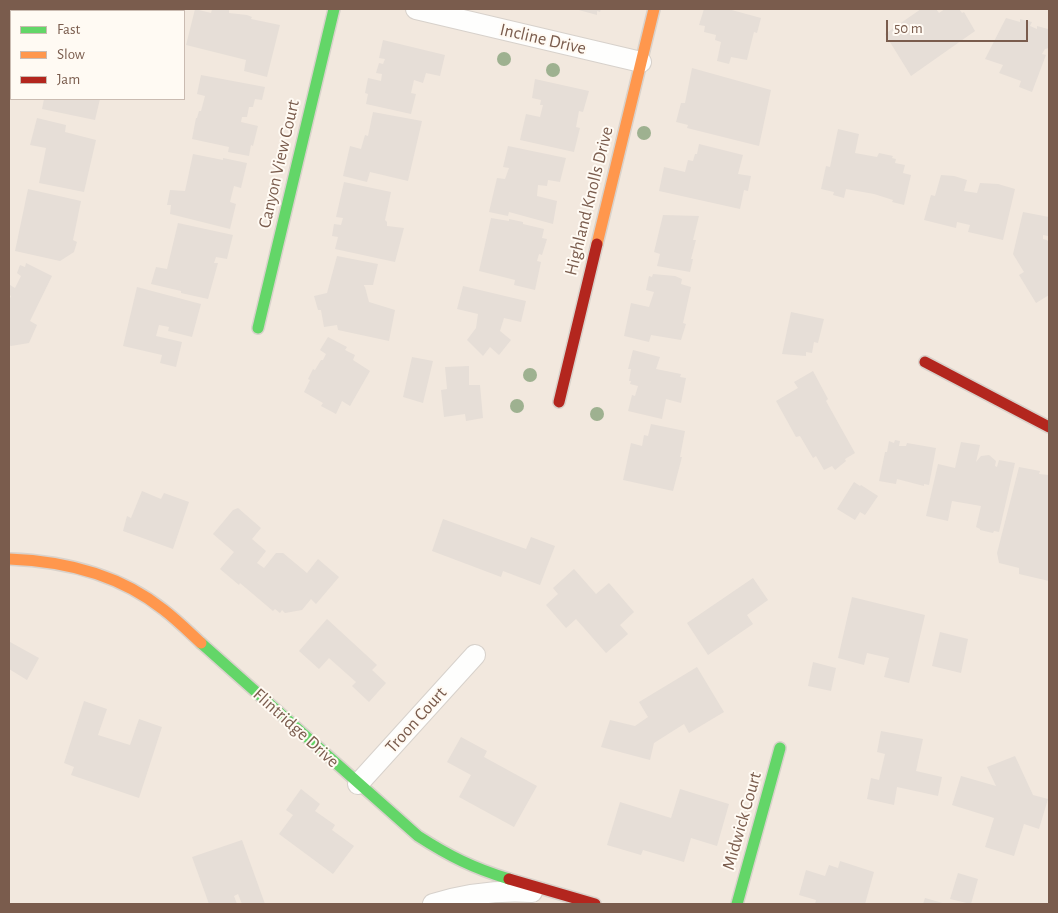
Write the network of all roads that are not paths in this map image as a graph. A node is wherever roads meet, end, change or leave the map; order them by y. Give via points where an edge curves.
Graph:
1 (334, 9) edge
2 (416, 9) edge
3 (654, 9) edge
4 (641, 62) junction
5 (258, 328) dead end
6 (925, 362) dead end
7 (559, 402) dead end
8 (1049, 427) edge
9 (9, 559) edge
10 (475, 655) dead end
11 (780, 748) dead end
12 (358, 784) junction
13 (590, 903) edge
14 (433, 904) edge
15 (737, 904) edge

1 - 5 street, Canyon View Court
2 - 4 street, Incline Drive
3 - 4 street, Highland Knolls Drive
4 - 7 street, Highland Knolls Drive
6 - 8 street
9 - 12 street, Flintridge Drive via 72,564 136,590 163,609
10 - 12 street, Troon Court
11 - 15 street, Midwick Court
12 - 13 street, Flintridge Drive via 418,836 448,856 486,872
13 - 14 street, Flintridge Drive via 521,891 485,893

